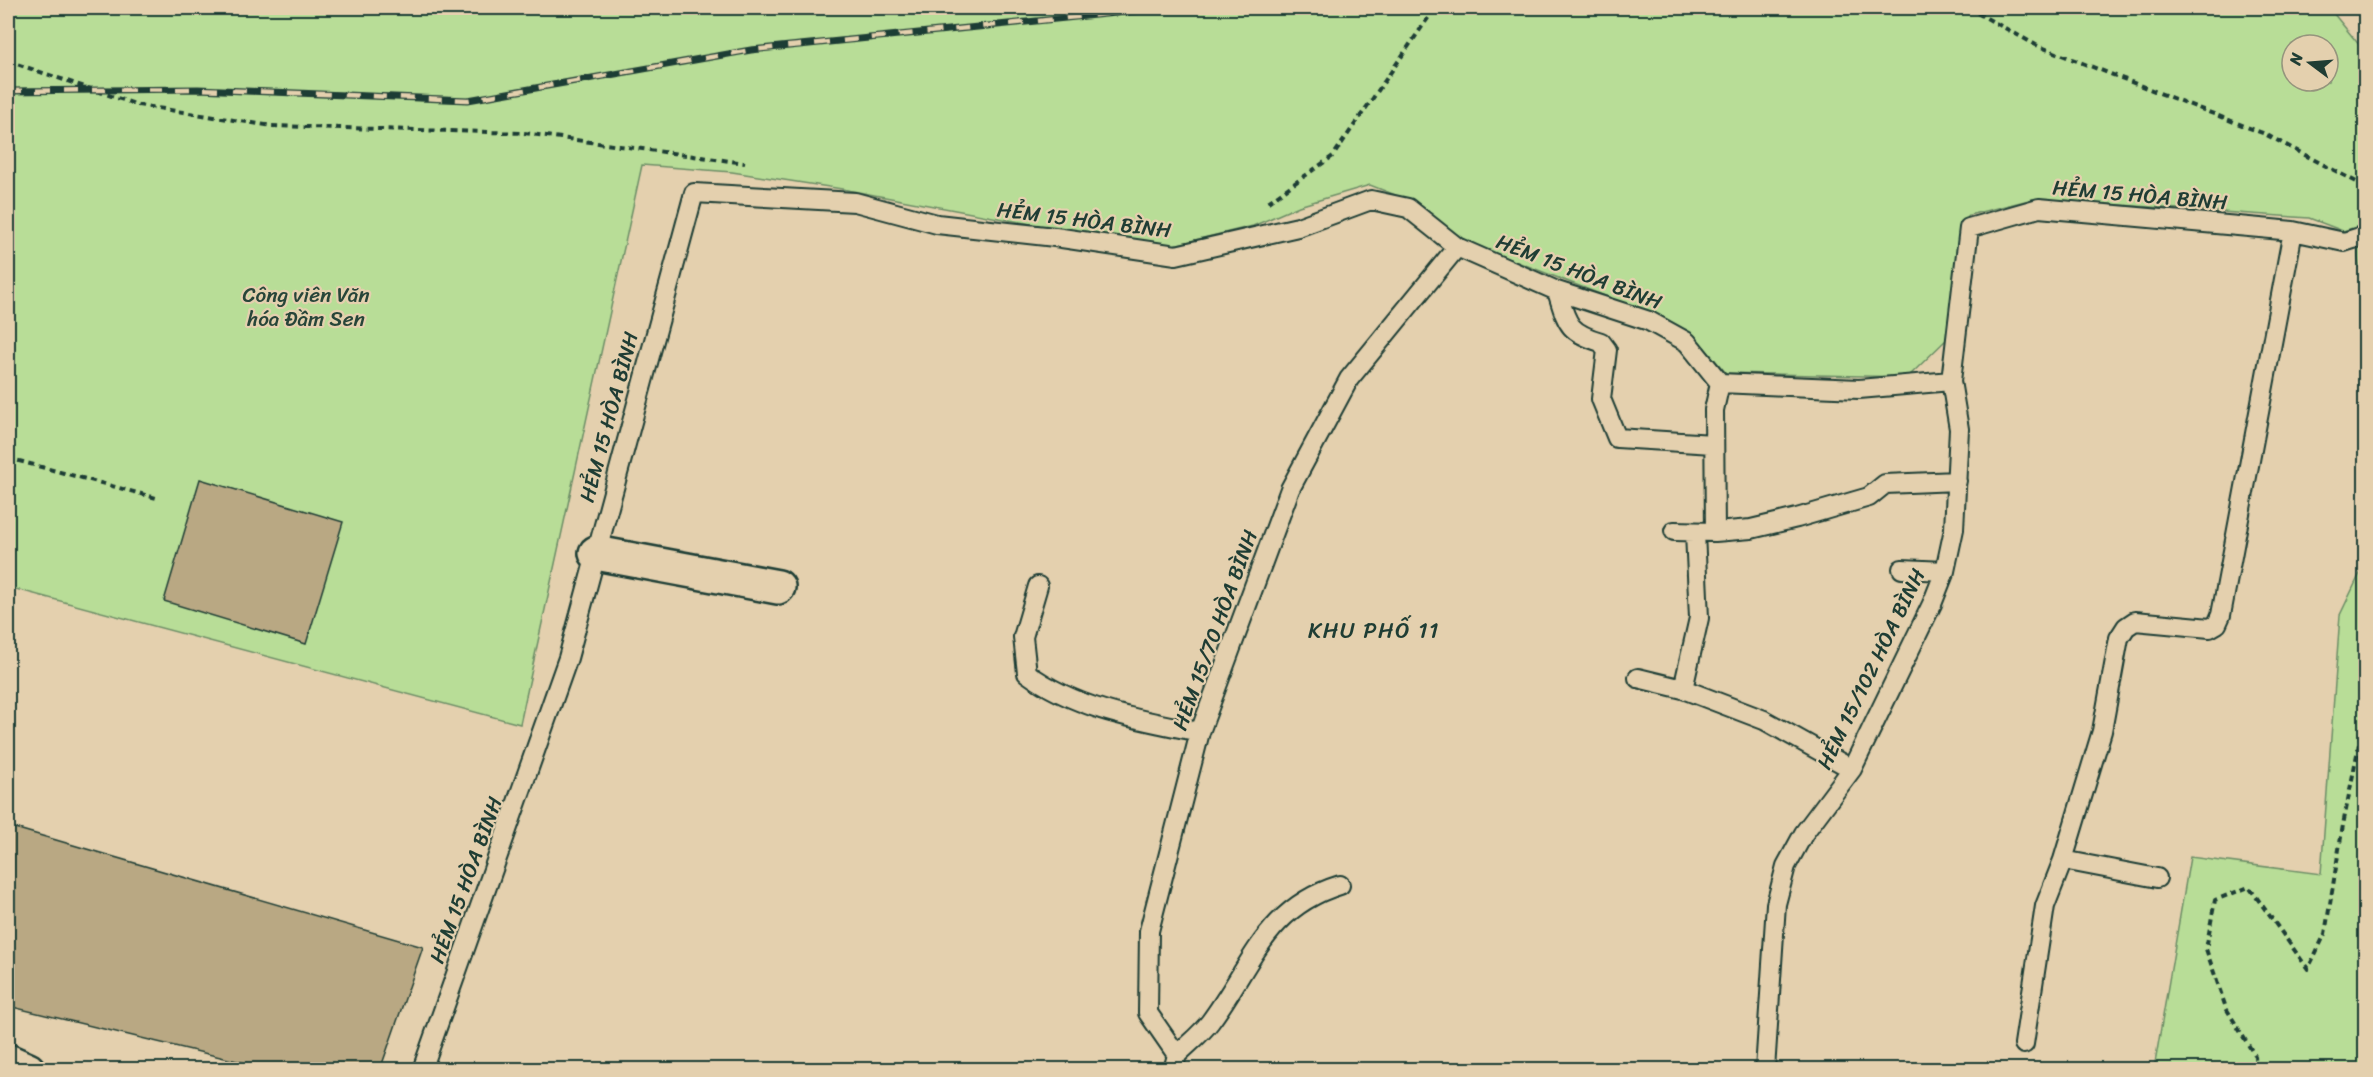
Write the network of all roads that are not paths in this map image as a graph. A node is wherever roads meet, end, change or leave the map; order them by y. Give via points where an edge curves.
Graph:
1 (2293, 231) junction
2 (2366, 235) edge
3 (1457, 247) junction
4 (1557, 291) junction
5 (1951, 381) junction
6 (1720, 383) junction
7 (1713, 444) junction
8 (1957, 481) junction
9 (1674, 531) dead end
10 (1715, 532) junction
11 (1695, 533) junction
12 (596, 553) junction
13 (1902, 569) dead end
14 (1945, 571) junction
15 (1038, 586) dead end
16 (778, 587) dead end
17 (1638, 678) dead end
18 (1683, 689) junction
19 (1200, 732) junction
20 (1852, 769) junction
21 (2063, 860) junction
22 (2157, 878) dead end
23 (1340, 885) dead end
24 (2024, 1044) dead end
25 (8, 1061) edge
26 (1175, 1062) edge
27 (28, 1070) edge
28 (422, 1070) edge
29 (1765, 1070) edge

1 - 2 lane, HẺM 15 HÒA BÌNH via 2344,242
1 - 5 lane, HẺM 15 HÒA BÌNH via 2039,208 1969,228
1 - 21 lane via 2221,615 2210,628 2135,621 2126,627 2114,659 2102,731
3 - 4 lane, HẺM 15 HÒA BÌNH
3 - 12 lane, HẺM 15 HÒA BÌNH via 1408,208 1371,200 1298,227 1176,255 937,224 855,202 694,193
3 - 19 lane, HẺM 15/70 HÒA BÌNH via 1349,379 1295,479
4 - 6 lane, HẺM 15 HÒA BÌNH via 1649,321 1687,342
4 - 7 lane via 1566,321 1579,336 1601,342 1606,350 1601,399 1617,438
5 - 6 lane via 1859,389
5 - 8 lane, HẺM 15/102 HÒA BÌNH via 1959,429
6 - 7 lane
7 - 10 lane
8 - 10 lane via 1885,484 1869,497 1797,518 1751,529
8 - 14 lane, HẺM 15/102 HÒA BÌNH via 1954,529
9 - 11 lane
10 - 11 lane
11 - 18 lane via 1699,618
12 - 16 street
12 - 28 lane, HẺM 15 HÒA BÌNH via 568,658
13 - 14 lane
14 - 20 lane, HẺM 15/102 HÒA BÌNH
15 - 19 lane via 1023,638 1027,673 1046,687 1112,714
17 - 18 lane
18 - 20 lane via 1764,720
19 - 26 lane, HẺM 15/70 HÒA BÌNH via 1149,932 1148,1013
20 - 29 lane, HẺM 15/102 HÒA BÌNH via 1804,833 1786,866 1776,904
21 - 22 lane
21 - 24 lane via 2046,906
23 - 26 lane via 1316,892 1276,923 1209,1024
25 - 27 street

